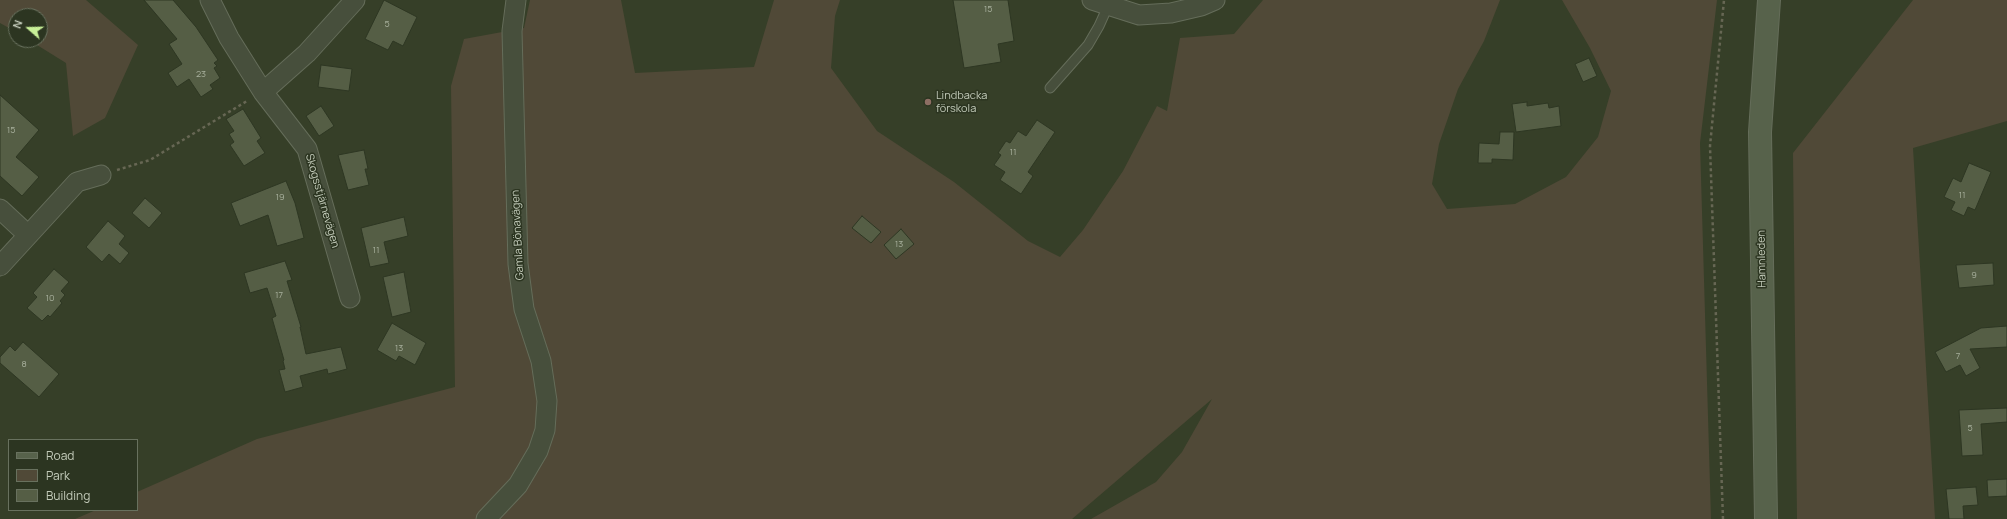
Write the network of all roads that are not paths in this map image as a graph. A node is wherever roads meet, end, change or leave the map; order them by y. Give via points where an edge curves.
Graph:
1 (210, 0) edge
2 (355, 0) edge
3 (516, 0) edge
4 (1215, 0) edge
5 (1769, 0) edge
6 (1100, 3) edge
7 (1050, 88) dead end
8 (263, 92) junction
9 (102, 174) road end
10 (0, 209) edge
11 (28, 235) junction
12 (0, 266) edge
13 (350, 298) dead end
14 (486, 519) edge
15 (1766, 519) edge

1 - 8 street, Skogsstjärnevägen via 229,38
2 - 8 street via 307,53
3 - 14 street, Gamla Bönavägen via 512,31 518,264 524,309 541,361 547,401 545,430 538,451 518,486
4 - 6 street via 1171,13 1139,15
5 - 15 main road, Hamnleden via 1760,132
6 - 7 lane via 1099,26 1088,45
8 - 13 street, Skogsstjärnevägen via 306,149
9 - 11 street via 77,182
10 - 11 street
11 - 12 street

